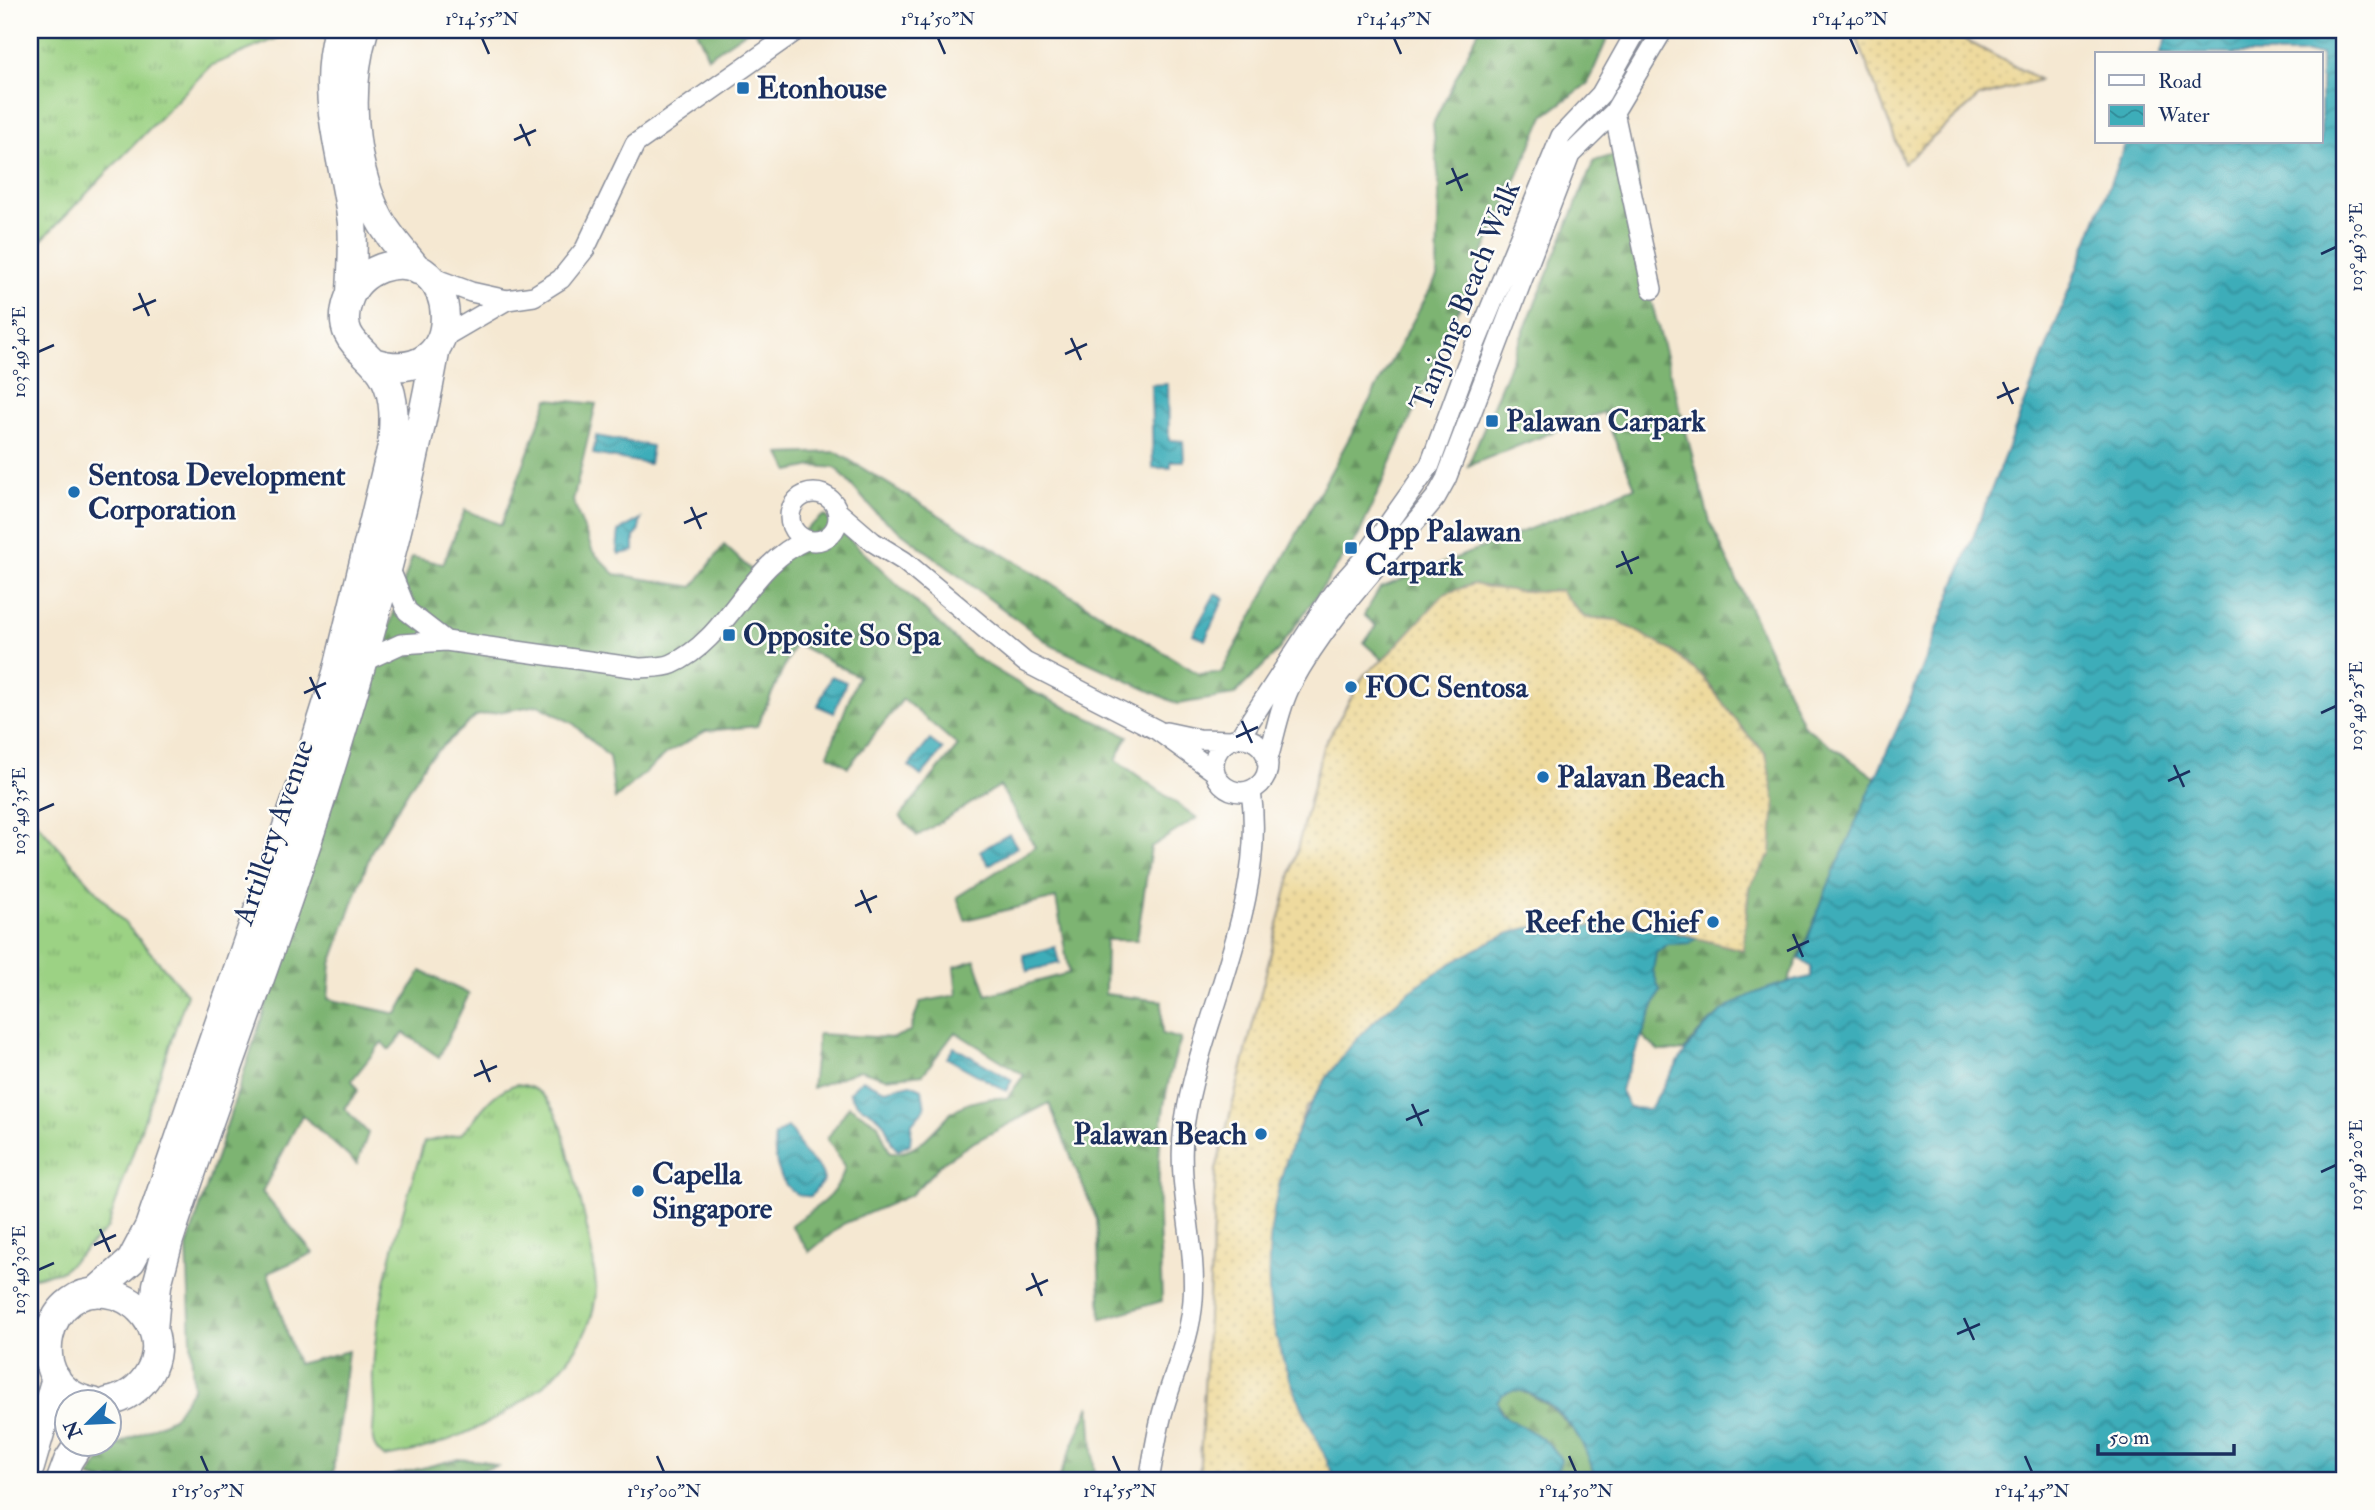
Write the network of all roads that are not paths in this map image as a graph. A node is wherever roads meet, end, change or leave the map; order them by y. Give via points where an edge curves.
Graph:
1 (338, 30) edge
2 (364, 30) edge
3 (797, 30) edge
4 (1637, 30) edge
5 (1663, 30) edge
6 (1614, 112) junction
7 (422, 273) junction
8 (1652, 289) dead end
9 (351, 293) junction
10 (507, 300) junction
11 (439, 343) junction
12 (373, 362) junction
13 (837, 511) junction
14 (790, 524) junction
15 (828, 536) junction
16 (806, 540) junction
17 (873, 542) junction
18 (778, 556) junction
19 (387, 562) junction
20 (1376, 570) junction
21 (1343, 582) junction
22 (446, 641) junction
23 (362, 662) junction
24 (1157, 730) junction
25 (1235, 739) junction
26 (1267, 762) junction
27 (1215, 772) junction
28 (1251, 790) junction
29 (94, 1293) junction
30 (43, 1317) edge
31 (153, 1330) junction
32 (44, 1362) edge
33 (68, 1388) edge
34 (122, 1395) edge
35 (70, 1458) edge
36 (30, 1467) edge
37 (61, 1480) edge
38 (1149, 1480) edge

1 - 9 street, Artillery Avenue via 331,115 352,222
2 - 7 street, Artillery Avenue via 355,67 354,112 362,167 377,214
3 - 10 street via 635,144 585,249 561,279 534,296
4 - 21 street, Tanjong Beach Walk via 1601,94 1561,136 1430,465
5 - 6 street, Tanjong Beach Walk
6 - 8 street
6 - 20 street, Tanjong Beach Walk via 1570,155 1446,479
7 - 9 street via 403,266 372,271
7 - 10 street
7 - 11 street, Artillery Avenue via 436,286 446,311
9 - 12 street, Artillery Avenue via 346,307 348,333 362,355
10 - 11 street
11 - 12 street via 423,360 407,366
11 - 19 street, Artillery Avenue
12 - 29 street, Artillery Avenue via 391,397 392,446 337,673 149,1227 131,1261
13 - 14 street via 822,494 807,494 791,509
13 - 15 street via 836,525
13 - 17 street
14 - 16 street
14 - 18 street
15 - 16 street
15 - 17 street
16 - 18 street
17 - 24 street via 904,561 1025,662
18 - 22 street via 706,638 670,665 639,668
19 - 22 street via 407,611
19 - 23 street, Artillery Avenue
20 - 21 street
20 - 26 street, Tanjong Beach Walk via 1290,687
21 - 25 street, Tanjong Beach Walk
22 - 23 street via 401,644
23 - 31 street, Artillery Avenue via 330,772 169,1240 157,1285
24 - 25 street
24 - 27 street
25 - 26 street via 1255,742
25 - 27 street via 1219,750
26 - 28 street via 1264,779
27 - 28 street via 1233,791
28 - 38 street via 1256,823 1239,937 1195,1073 1184,1126 1192,1303
29 - 30 street
29 - 31 street via 123,1298 136,1306
30 - 32 street via 50,1329
31 - 34 street via 154,1361 148,1375 139,1388
32 - 33 street
32 - 36 street
35 - 37 street

